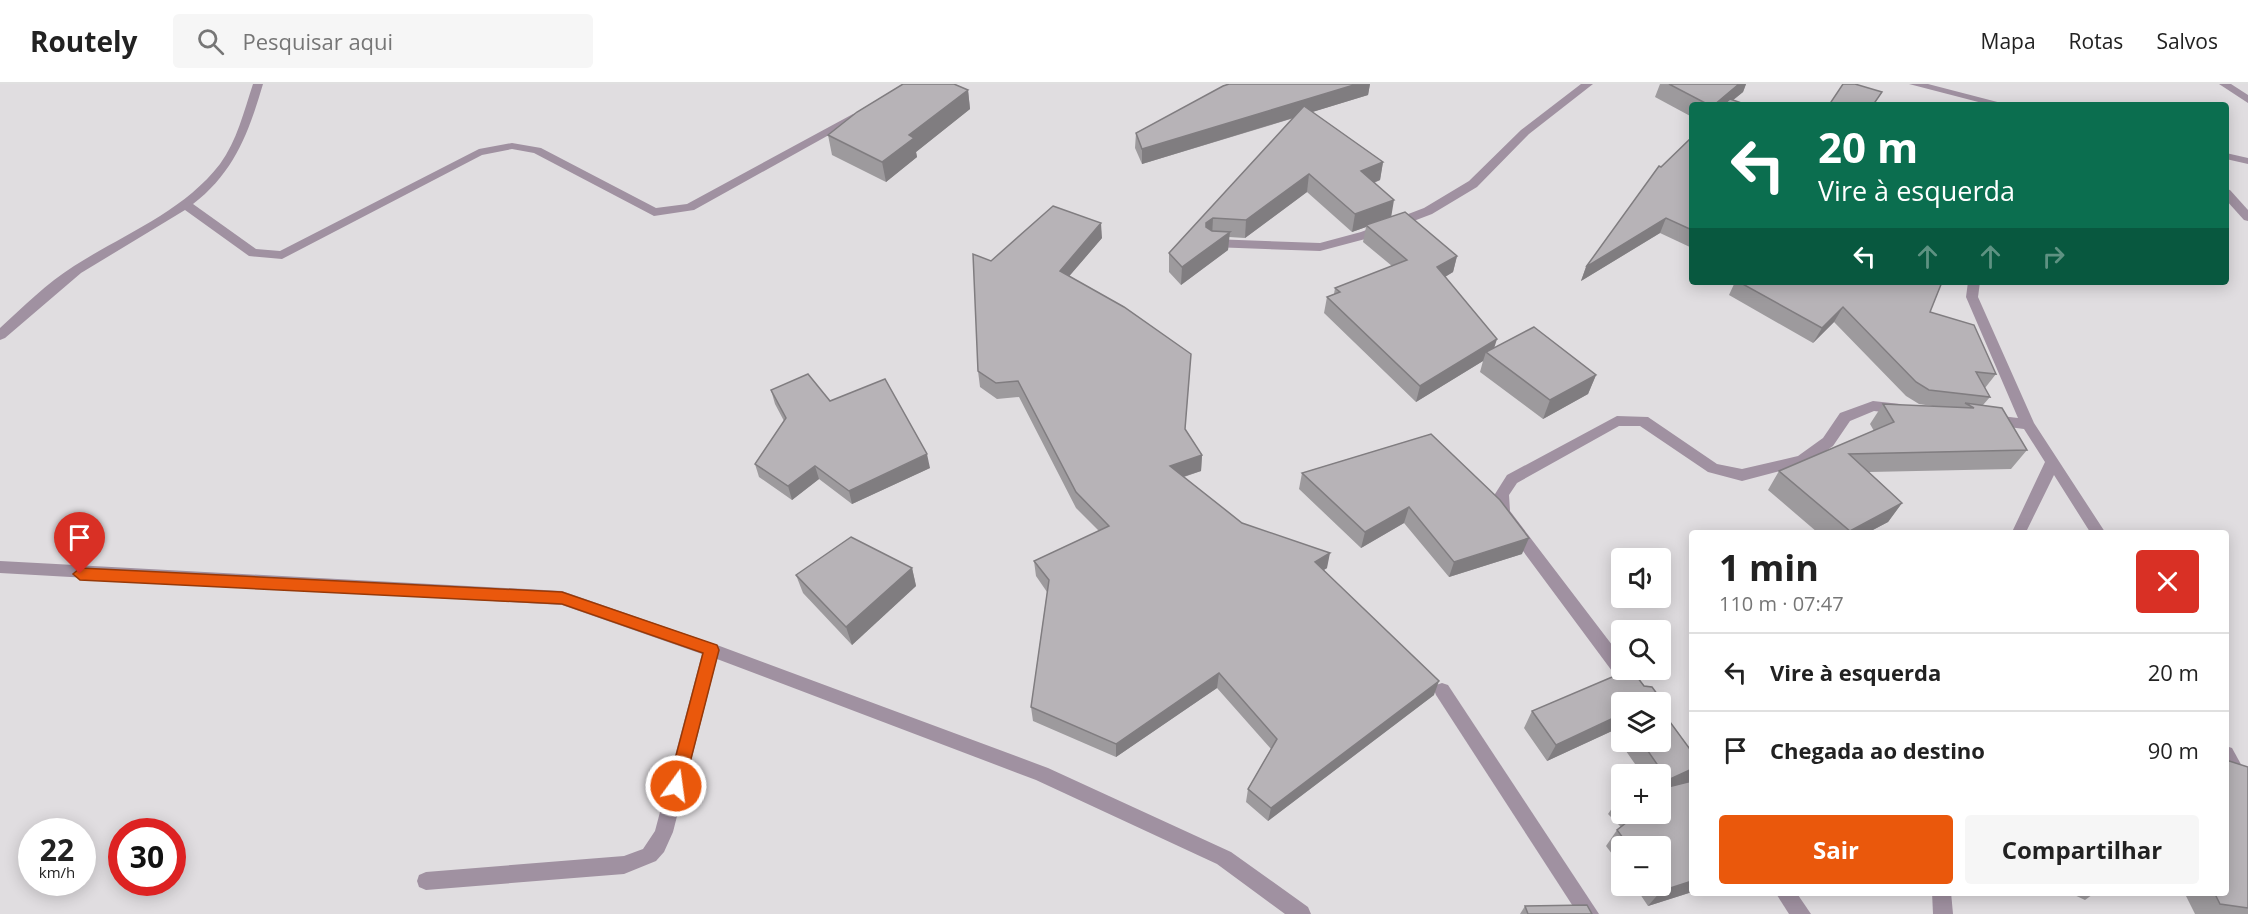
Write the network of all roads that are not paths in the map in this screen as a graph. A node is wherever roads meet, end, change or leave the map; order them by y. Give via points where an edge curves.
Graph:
1 (258, 84) edge
2 (1588, 84) edge
3 (1914, 84) edge
4 (2224, 84) edge
5 (2248, 100) edge
6 (1991, 102) edge
7 (863, 113) edge
8 (2229, 157) edge
9 (2248, 161) edge
10 (2229, 196) edge
11 (185, 204) junction
12 (2248, 217) edge
13 (1212, 243) edge
14 (1974, 285) edge
15 (0, 335) edge
16 (1917, 411) edge
17 (1973, 418) edge
18 (2028, 424) junction
19 (2052, 463) junction
20 (2020, 530) edge
21 (2097, 530) edge
22 (0, 567) edge
23 (711, 650) junction
24 (1442, 690) dead end
25 (1637, 692) edge
26 (2229, 760) edge
27 (2248, 795) edge
28 (426, 881) dead end
29 (1787, 896) edge
30 (1941, 896) edge
31 (1301, 914) edge
32 (1589, 914) edge
33 (1801, 914) edge
34 (1943, 914) edge

1 - 11 street via 244,128 225,166 209,186
2 - 13 street via 1525,132 1473,184 1428,211 1365,236 1320,247
3 - 6 street
4 - 5 street
7 - 11 street via 690,207 654,212 537,150 512,146 479,153 282,255 253,254
8 - 9 street
10 - 12 street
11 - 15 street via 77,271
14 - 18 street via 1972,297
16 - 25 street via 1873,406 1845,417 1828,442 1802,460 1742,475 1713,468 1643,421 1617,421 1512,478 1502,494 1502,512
17 - 18 street
18 - 19 street
19 - 20 street
19 - 21 street
22 - 23 street via 562,598
23 - 28 street via 656,851 642,861 624,865
23 - 31 street via 1042,774 1224,858
24 - 32 street
26 - 27 street
29 - 33 street
30 - 34 street

